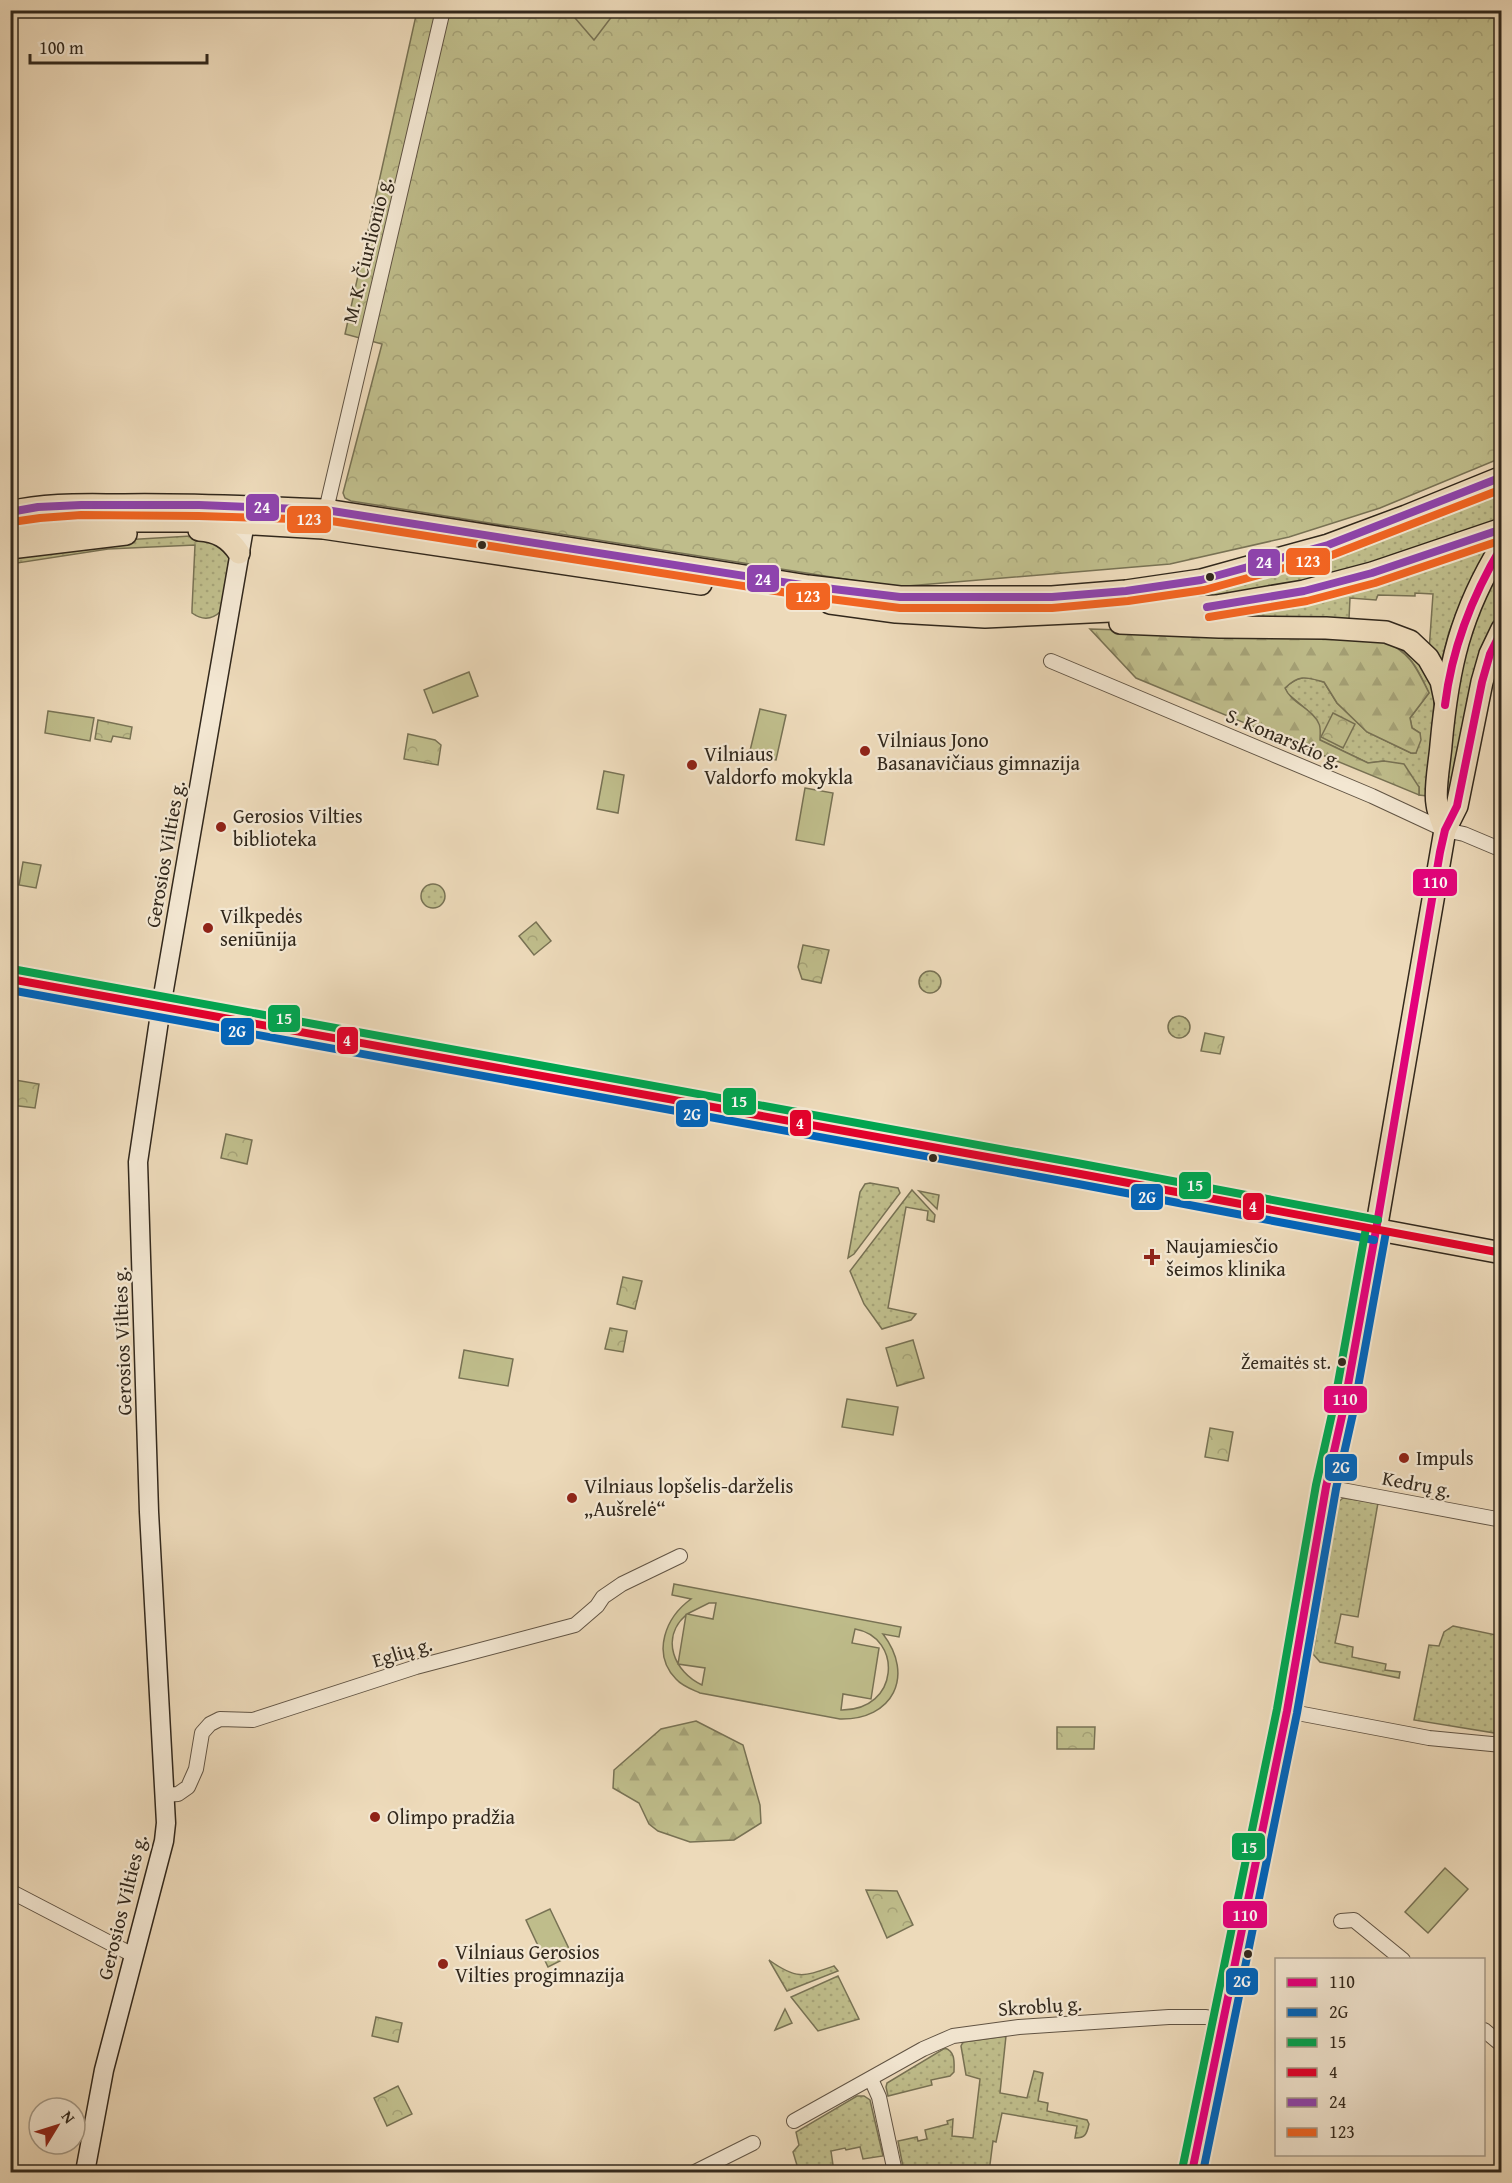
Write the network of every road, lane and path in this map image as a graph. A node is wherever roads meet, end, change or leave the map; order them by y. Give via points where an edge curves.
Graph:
1 (443, 10) edge
2 (1502, 477) edge
3 (327, 505) junction
4 (246, 515) junction
5 (15, 520) edge
6 (130, 520) junction
7 (1502, 529) edge
8 (190, 530) junction
9 (1502, 545) edge
10 (10, 548) edge
11 (239, 553) junction
12 (985, 617) junction
13 (1502, 628) edge
14 (1051, 661) dead end
15 (1445, 700) junction
16 (1445, 830) junction
17 (1502, 850) edge
18 (10, 979) edge
19 (161, 1007) junction
20 (1376, 1230) junction
21 (1502, 1252) edge
22 (1326, 1487) junction
23 (1502, 1520) edge
24 (680, 1556) dead end
25 (1287, 1711) junction
26 (1502, 1745) edge
27 (164, 1795) junction
28 (10, 1891) edge
29 (1341, 1921) dead end
30 (134, 1955) junction
31 (1402, 1958) edge
32 (1223, 2021) junction
33 (1485, 2031) edge
34 (1502, 2045) edge
35 (871, 2079) junction
36 (795, 2121) dead end
37 (753, 2143) dead end
38 (85, 2172) edge
39 (695, 2172) edge
40 (895, 2172) edge
41 (1192, 2172) edge

1 - 3 street, M. K. Čiurlionio g.
2 - 3 main road via 1328,545 1201,580 1052,597 888,596 808,586
3 - 4 main road
4 - 5 main road via 86,505
4 - 6 main road via 202,521
4 - 11 main road, Gerosios Vilties g.
4 - 12 main road via 896,612
5 - 6 main road
6 - 8 main road
7 - 12 main road via 1372,573 1304,591 1216,606
8 - 10 main road via 118,534
8 - 11 main road via 220,534
9 - 15 main road via 1463,622
11 - 19 main road, Gerosios Vilties g.
12 - 15 main road via 1386,632 1410,641 1428,658 1441,681
13 - 16 main road via 1482,682 1457,806
14 - 16 street, S. Konarskio g.
15 - 16 main road via 1436,803
16 - 17 street, S. Konarskio g.
16 - 20 main road
18 - 19 main road
19 - 20 main road
19 - 27 main road, Gerosios Vilties g. via 138,1162
20 - 21 main road
20 - 22 main road
22 - 23 street, Kedrų g.
22 - 25 main road
24 - 27 street, Eglių g. via 622,1584 575,1625 416,1667 253,1720 220,1719 202,1733 196,1769 188,1787 178,1794
25 - 26 street via 1429,1738
25 - 32 main road
27 - 30 main road, Gerosios Vilties g. via 164,1841
28 - 30 street
29 - 31 street via 1354,1920
30 - 38 main road, Gerosios Vilties g. via 104,2070
32 - 35 street, Skroblų g. via 1169,2017 969,2032 940,2041
32 - 41 main road
33 - 34 street
35 - 36 street, Skroblų g.
35 - 40 street via 879,2097
37 - 39 street

